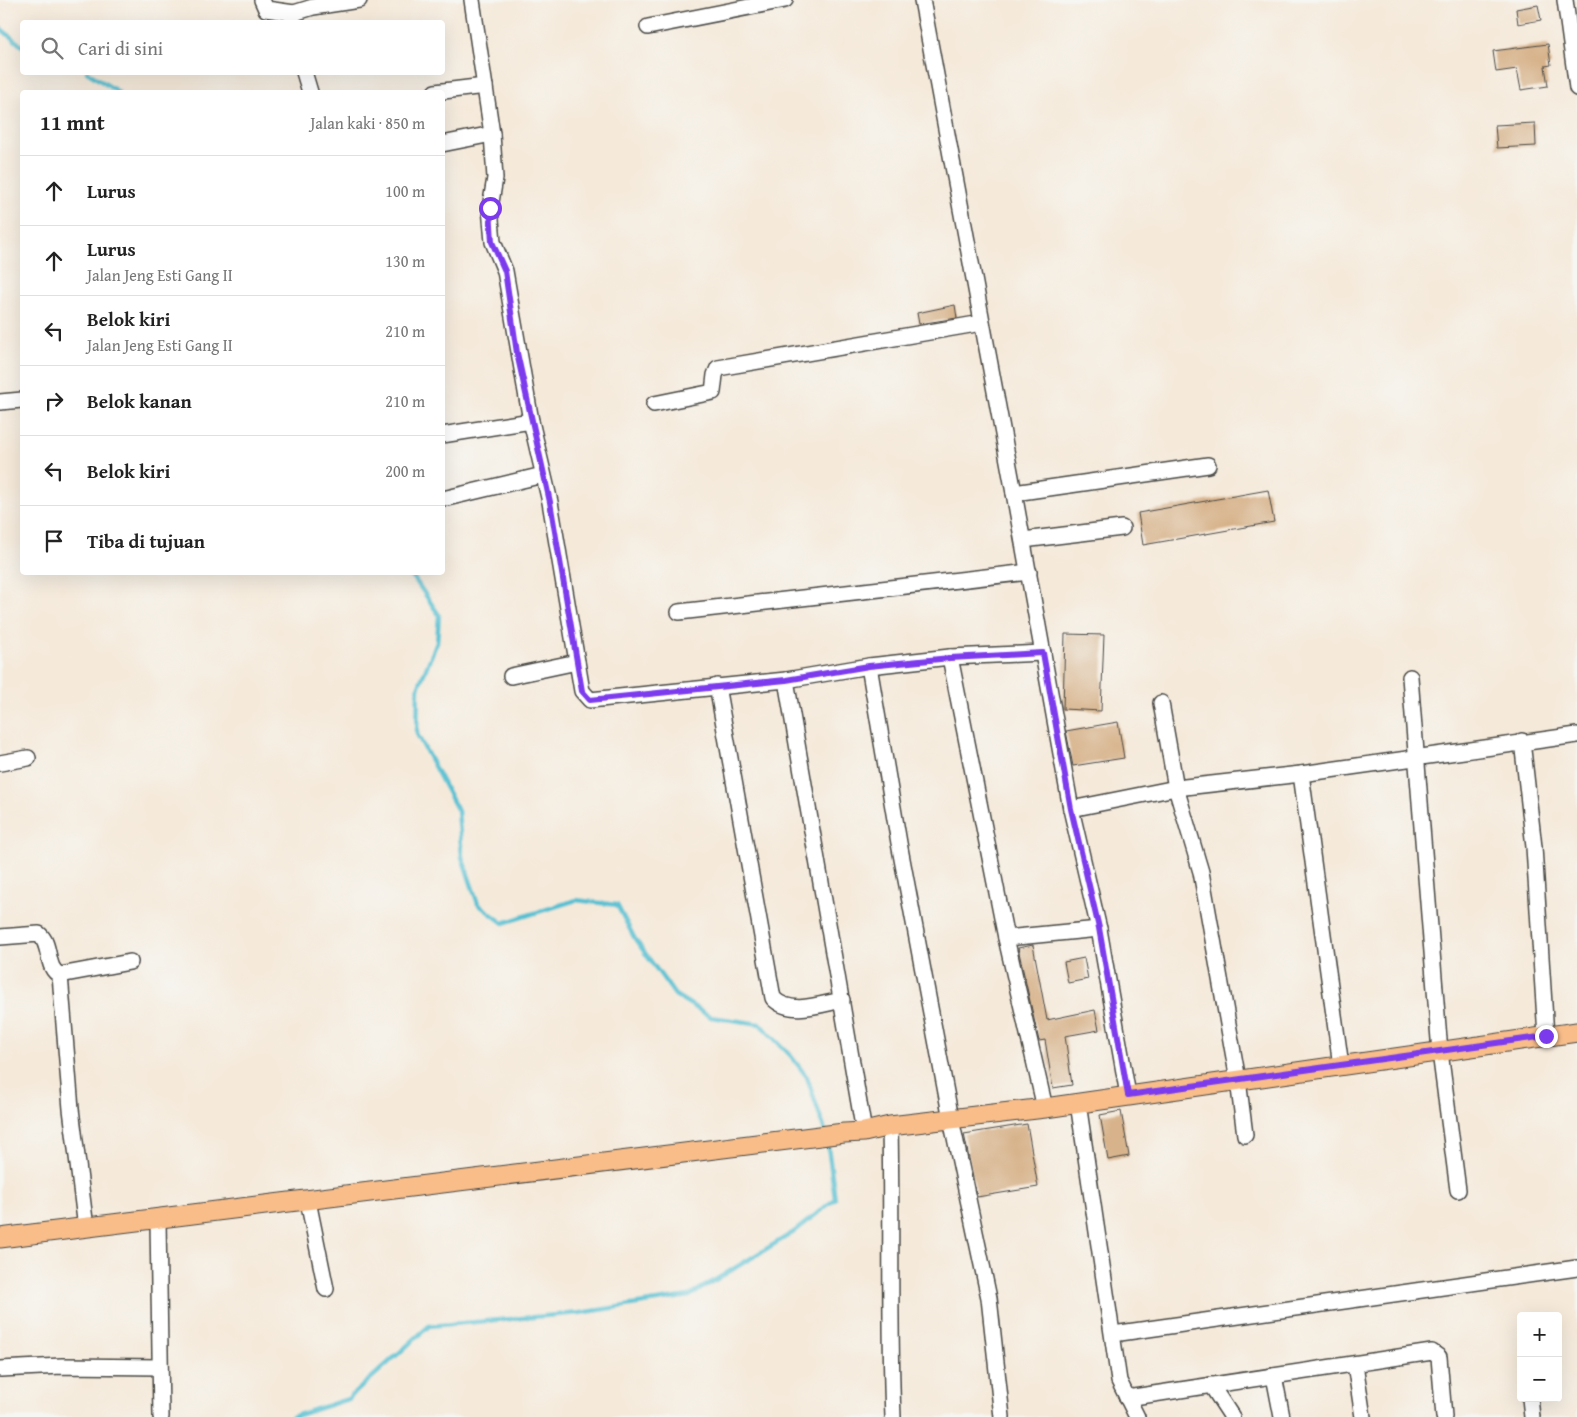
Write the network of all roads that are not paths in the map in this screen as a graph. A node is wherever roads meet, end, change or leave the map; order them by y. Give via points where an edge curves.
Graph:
1 (262, 0) edge
2 (359, 0) edge
3 (472, 0) edge
4 (784, 0) edge
5 (922, 0) edge
6 (1565, 0) edge
7 (342, 1) edge
8 (293, 18) edge
9 (648, 27) dead end
10 (305, 75) edge
11 (485, 86) junction
12 (1577, 88) edge
13 (309, 90) edge
14 (445, 91) edge
15 (492, 134) junction
16 (445, 143) edge
17 (982, 323) junction
18 (20, 400) edge
19 (0, 402) edge
20 (654, 404) dead end
21 (530, 421) junction
22 (445, 435) edge
23 (1208, 465) dead end
24 (543, 475) junction
25 (1014, 493) junction
26 (447, 498) dead end
27 (1122, 528) dead end
28 (1023, 540) junction
29 (1028, 572) junction
30 (679, 612) dead end
31 (1043, 653) junction
32 (950, 658) junction
33 (577, 662) junction
34 (869, 666) junction
35 (511, 676) dead end
36 (1410, 676) dead end
37 (786, 680) junction
38 (717, 686) junction
39 (1161, 702) dead end
40 (1577, 735) edge
41 (1522, 741) junction
42 (1416, 757) junction
43 (28, 758) dead end
44 (0, 763) edge
45 (1301, 774) junction
46 (1176, 788) junction
47 (1071, 809) junction
48 (1099, 928) junction
49 (0, 937) edge
50 (1006, 938) junction
51 (130, 962) dead end
52 (60, 975) junction
53 (842, 1000) junction
54 (1577, 1032) edge
55 (1546, 1036) junction
56 (1440, 1052) junction
57 (1341, 1066) junction
58 (1238, 1080) junction
59 (1128, 1095) junction
60 (1078, 1103) junction
61 (1045, 1108) junction
62 (951, 1119) junction
63 (890, 1126) junction
64 (864, 1132) junction
65 (1245, 1135) dead end
66 (1458, 1190) dead end
67 (308, 1201) junction
68 (158, 1220) junction
69 (86, 1228) junction
70 (0, 1238) edge
71 (1577, 1268) edge
72 (326, 1289) dead end
73 (1113, 1334) junction
74 (1355, 1364) junction
75 (160, 1367) junction
76 (0, 1369) edge
77 (1274, 1376) junction
78 (1211, 1385) junction
79 (1127, 1398) junction
80 (1530, 1402) edge
81 (161, 1417) edge
82 (893, 1417) edge
83 (1002, 1417) edge
84 (1137, 1417) edge
85 (1232, 1417) edge
86 (1282, 1417) edge
87 (1363, 1417) edge
88 (1444, 1417) edge
89 (1532, 1417) edge

1 - 8 street via 266,9
2 - 7 street
3 - 11 street
4 - 9 street
5 - 17 street
6 - 12 street
7 - 8 street via 313,6
10 - 13 street
11 - 14 street
11 - 15 street
15 - 16 street
15 - 21 street via 495,178 490,208 492,242 505,271
17 - 20 street via 718,368 713,392
17 - 25 street
18 - 19 street
21 - 22 street
21 - 24 street
23 - 25 street
24 - 26 street
24 - 33 street
25 - 28 street
27 - 28 street
28 - 29 street
29 - 30 street
29 - 31 street
31 - 32 street
31 - 47 street
32 - 34 street
32 - 50 street
33 - 35 street
33 - 38 street via 582,691 590,700
34 - 37 street
34 - 62 street
36 - 42 street
37 - 38 street
37 - 53 street
38 - 53 street via 773,998 778,1004 797,1008
39 - 46 street
40 - 41 street
41 - 42 street
41 - 55 street via 1534,847
42 - 45 street
42 - 56 street
43 - 44 street
45 - 46 street
45 - 57 street
46 - 47 street
46 - 58 street via 1201,872
47 - 48 street
48 - 50 street
48 - 59 street
49 - 52 street via 39,934 45,941 53,970
50 - 61 street
51 - 52 street
52 - 69 street via 71,1108
53 - 64 street
54 - 55 main road
55 - 56 main road
56 - 57 main road
56 - 66 street
57 - 58 main road
58 - 59 main road
58 - 65 street
59 - 60 main road
60 - 61 main road
60 - 73 street
61 - 62 main road
62 - 63 main road
62 - 83 street via 989,1298
63 - 64 main road
63 - 82 street
64 - 67 main road
67 - 68 main road
67 - 72 street
68 - 69 main road
68 - 75 street
69 - 70 main road
71 - 73 street
73 - 79 street via 1119,1381
74 - 77 street
74 - 87 street
74 - 88 street via 1436,1354
75 - 76 street
75 - 81 street
77 - 78 street
77 - 86 street
78 - 79 street
78 - 85 street
79 - 84 street
80 - 89 street

